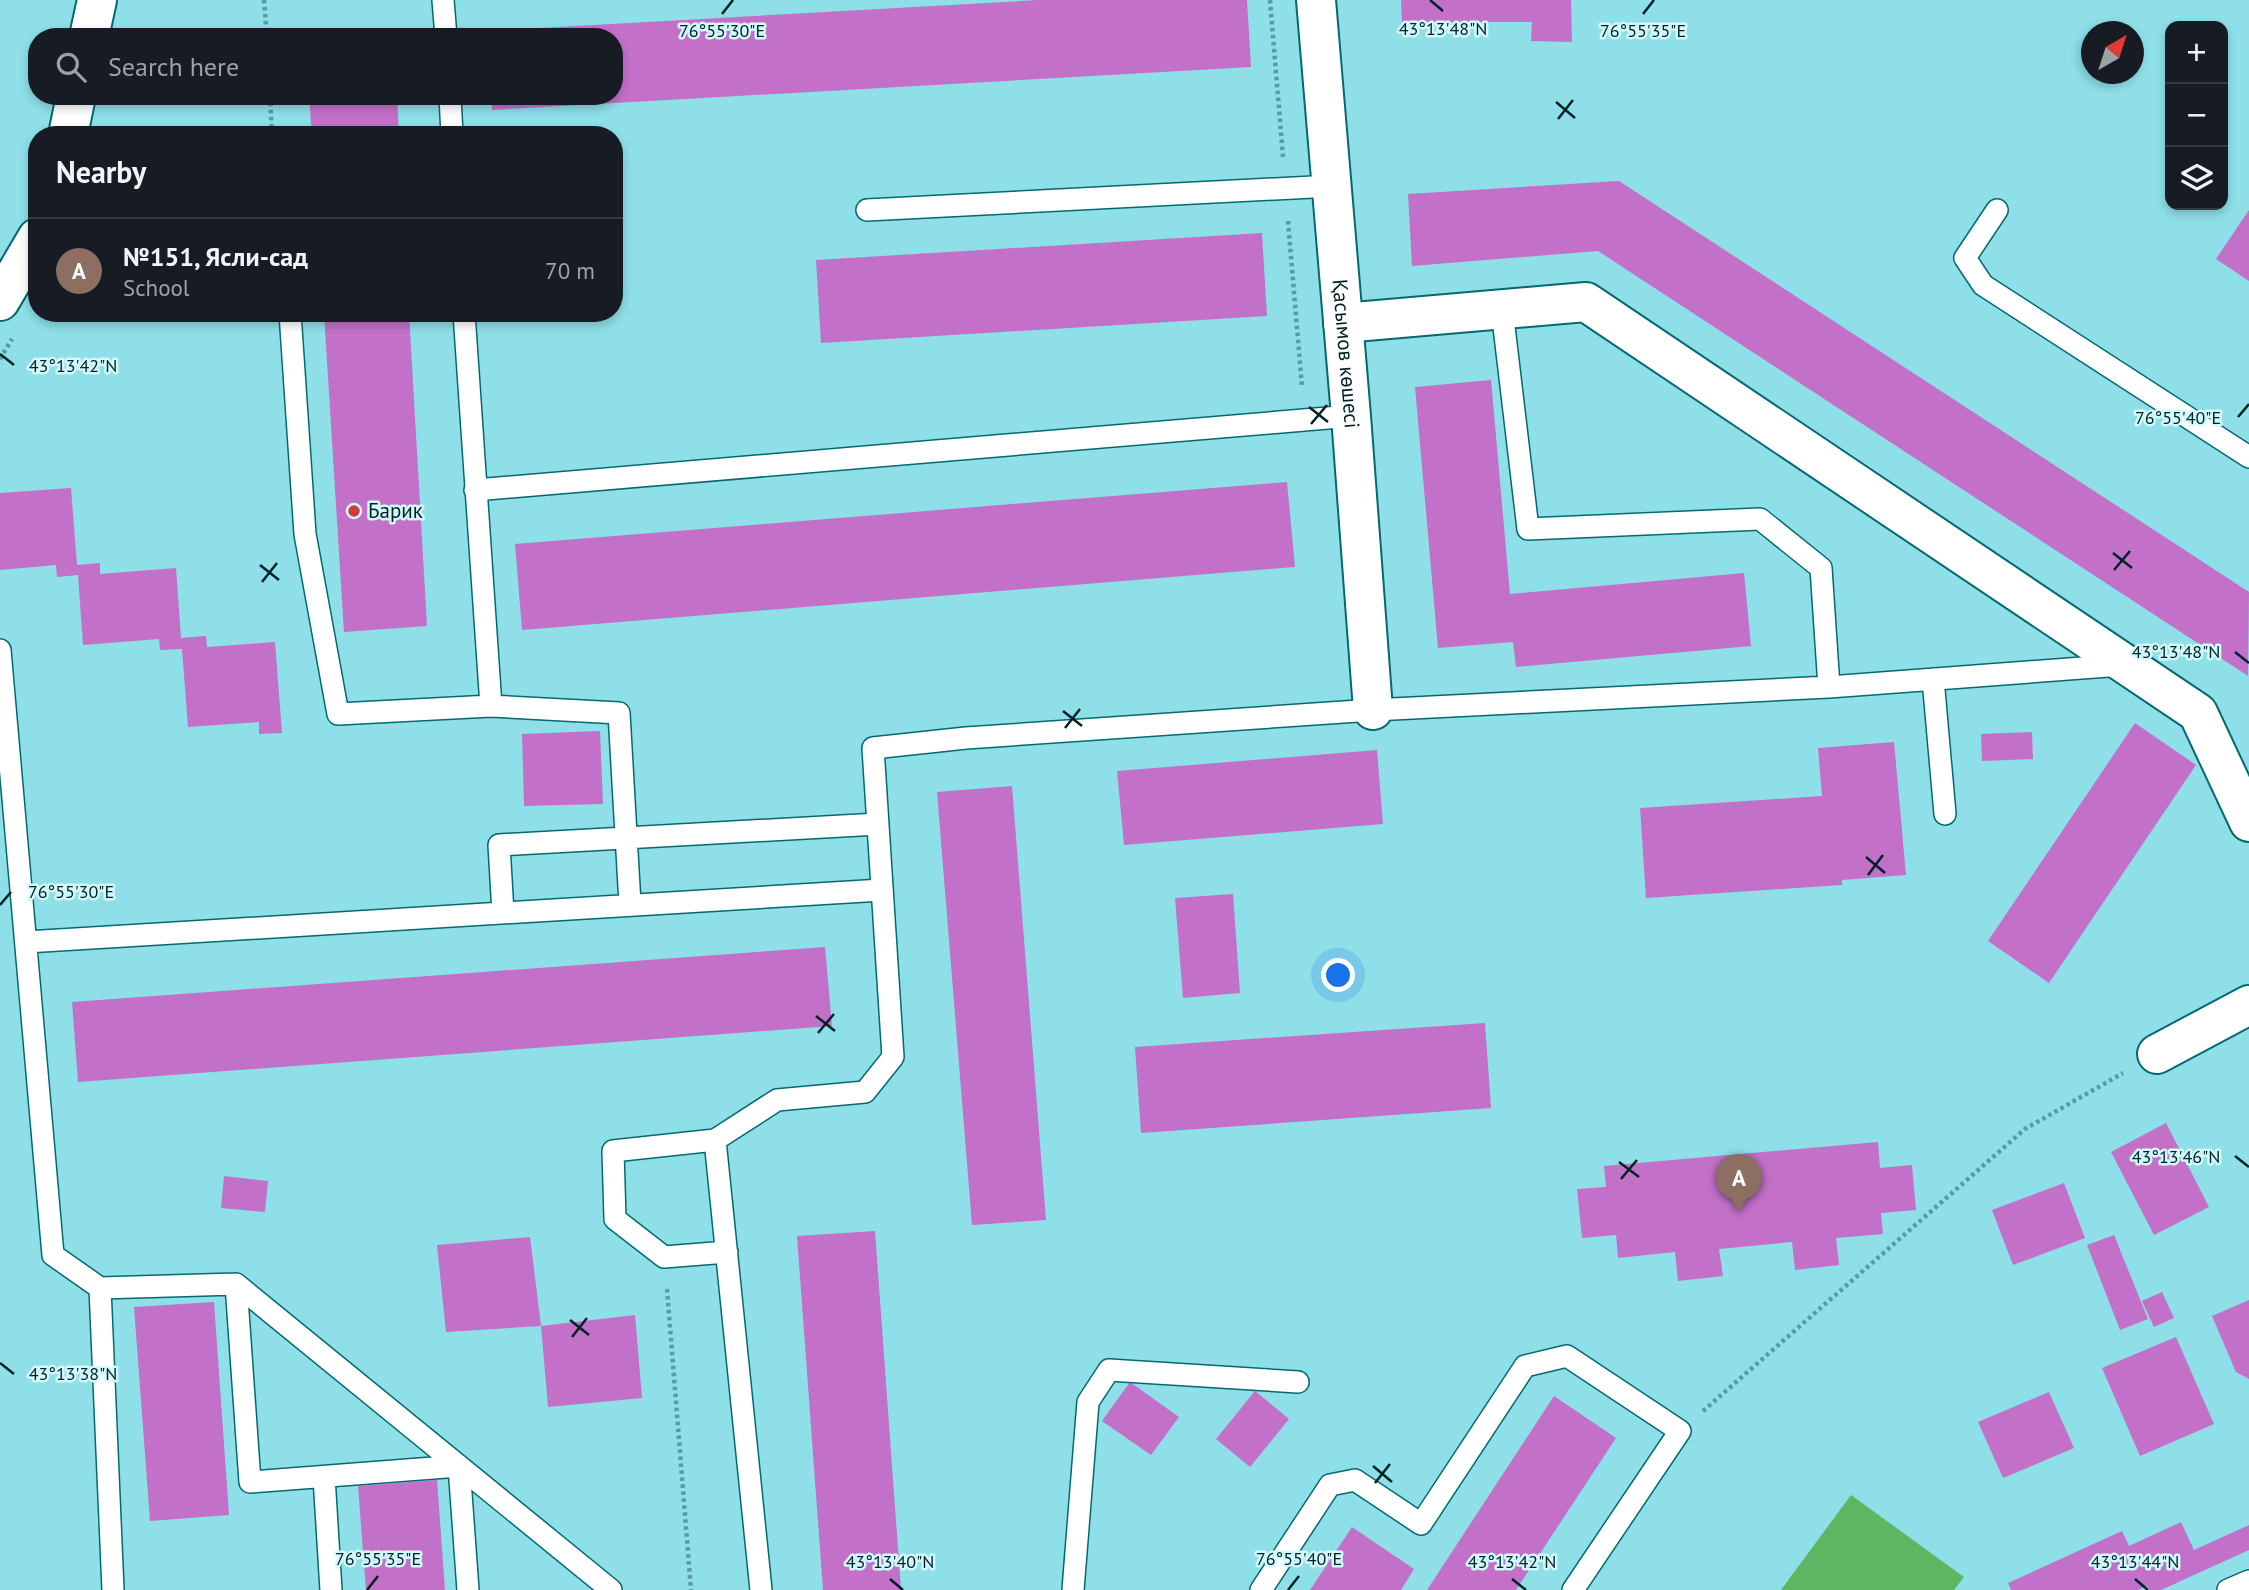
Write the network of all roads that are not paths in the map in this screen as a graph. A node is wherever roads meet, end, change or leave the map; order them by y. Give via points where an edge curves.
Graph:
1 (97, 0) edge
2 (443, 0) edge
3 (1316, 0) edge
4 (91, 28) edge
5 (445, 28) edge
6 (74, 105) edge
7 (450, 105) edge
8 (70, 126) edge
9 (452, 126) edge
10 (1332, 186) junction
11 (867, 210) dead end
12 (1997, 210) dead end
13 (28, 253) edge
14 (0, 301) edge
15 (1502, 310) junction
16 (291, 322) edge
17 (465, 322) edge
18 (1343, 323) junction
19 (1351, 416) junction
20 (2249, 457) edge
21 (475, 490) junction
22 (0, 650) edge
23 (2124, 664) junction
24 (1933, 679) junction
25 (1829, 687) junction
26 (491, 706) junction
27 (1373, 710) junction
28 (1945, 814) dead end
29 (2249, 822) edge
30 (878, 824) junction
31 (626, 838) junction
32 (882, 891) junction
33 (630, 904) junction
34 (503, 914) junction
35 (26, 942) junction
36 (2249, 1005) edge
37 (2157, 1054) road end
38 (715, 1140) junction
39 (727, 1252) junction
40 (236, 1284) junction
41 (100, 1287) junction
42 (1298, 1382) dead end
43 (459, 1466) junction
44 (324, 1476) junction
45 (2249, 1581) edge
46 (113, 1590) edge
47 (331, 1590) edge
48 (468, 1590) edge
49 (611, 1590) edge
50 (761, 1590) edge
51 (1073, 1590) edge
52 (1261, 1590) edge
53 (1573, 1590) edge
54 (2228, 1590) edge

1 - 4 street
2 - 5 lane
3 - 10 street, Қасымов көшесі
6 - 8 street
7 - 9 lane
10 - 11 lane
10 - 18 street, Қасымов көшесі
12 - 20 lane via 1965,258 1983,285
13 - 14 street
15 - 18 street
15 - 23 street via 1586,302
15 - 25 lane via 1528,529 1760,519 1821,568
16 - 26 lane via 305,534 338,714
17 - 21 lane
18 - 19 street, Қасымов көшесі
19 - 21 lane
19 - 27 street, Қасымов көшесі
21 - 26 lane
22 - 35 lane
23 - 24 lane
23 - 29 street via 2198,713
24 - 25 lane
24 - 28 lane
25 - 27 lane
26 - 31 lane via 619,713
27 - 30 lane via 873,747
30 - 31 lane
30 - 32 lane
31 - 33 lane
31 - 34 lane via 499,845
32 - 33 lane
32 - 38 lane via 893,1057 864,1092 777,1100
33 - 34 lane
34 - 35 lane
35 - 41 lane via 53,1255
36 - 37 street
38 - 39 lane
38 - 39 lane via 613,1151 615,1219 664,1257
39 - 50 lane
40 - 41 lane
40 - 43 lane
40 - 44 lane via 250,1482
41 - 46 lane
42 - 51 lane via 1109,1370 1088,1402
43 - 44 lane
43 - 48 lane
43 - 49 lane
44 - 47 lane
45 - 54 lane
52 - 53 lane via 1330,1485 1355,1480 1421,1524 1525,1366 1567,1356 1680,1431

